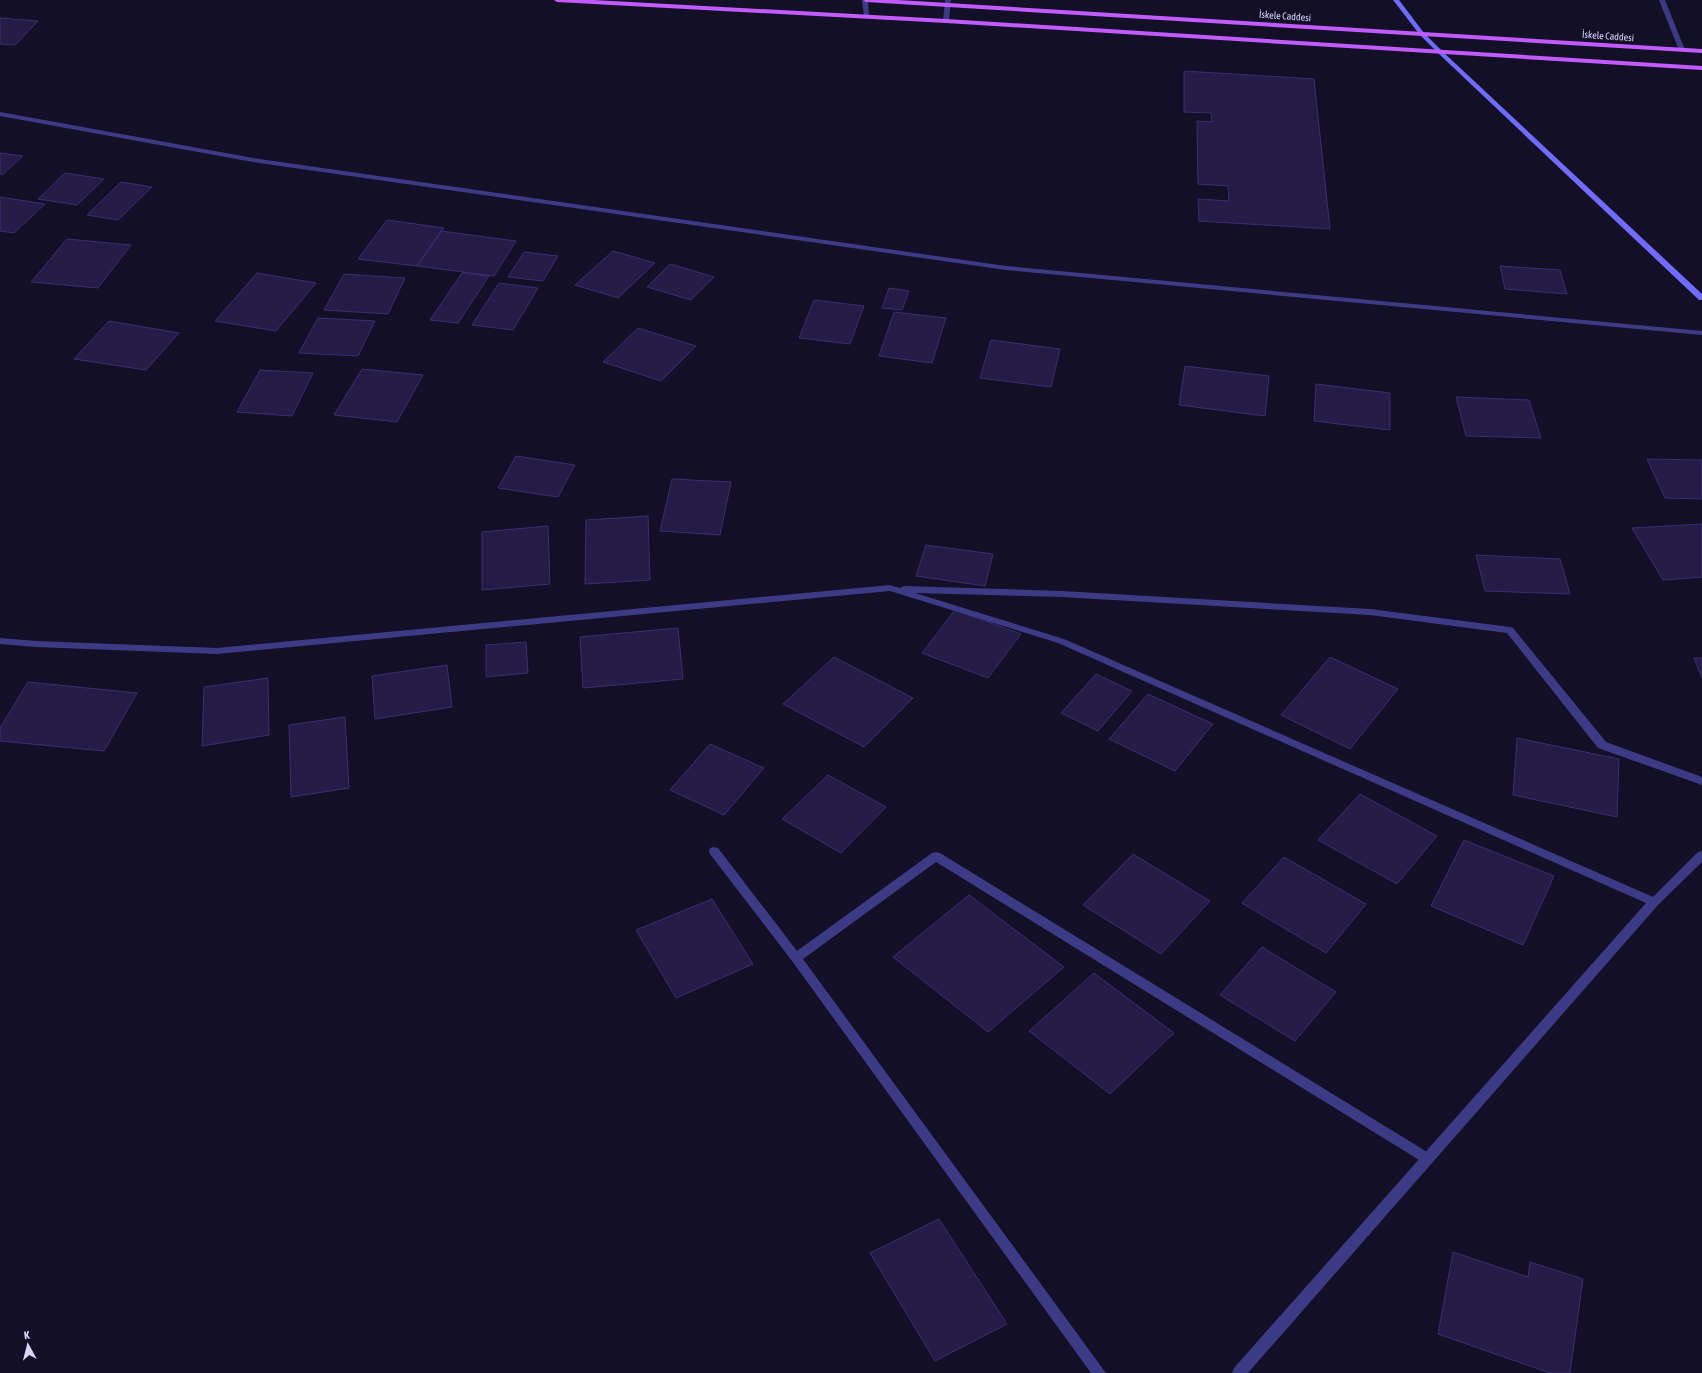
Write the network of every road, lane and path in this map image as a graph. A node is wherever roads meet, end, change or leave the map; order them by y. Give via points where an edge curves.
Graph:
1 (557, 0) edge
2 (866, 0) edge
3 (1396, 0) edge
4 (1662, 0) edge
5 (948, 2) edge
6 (867, 17) junction
7 (946, 21) junction
8 (1422, 34) junction
9 (1682, 50) junction
10 (1702, 51) edge
11 (1440, 52) junction
12 (1702, 68) edge
13 (0, 114) edge
14 (1702, 298) edge
15 (1702, 333) edge
16 (890, 588) junction
17 (0, 641) edge
18 (1702, 781) edge
19 (714, 852) dead end
20 (1702, 855) edge
21 (1654, 902) junction
22 (796, 958) junction
23 (1428, 1159) junction
24 (1100, 1373) edge
25 (1239, 1373) edge

1 - 6 main road
2 - 5 main road, İskele Caddesi
2 - 6 street
3 - 8 street
4 - 9 street
5 - 7 street
5 - 8 main road, İskele Caddesi
6 - 7 main road
7 - 11 main road
8 - 9 main road, İskele Caddesi
8 - 11 street
9 - 10 main road, İskele Caddesi
11 - 12 main road
11 - 14 street
13 - 15 street via 253,160 1006,268
16 - 17 street via 217,651
16 - 18 street via 1062,594 1370,612 1510,630 1602,745
16 - 21 street via 1061,641
19 - 22 street
20 - 21 street
21 - 23 street
22 - 23 street via 936,856
22 - 24 street
23 - 25 street

